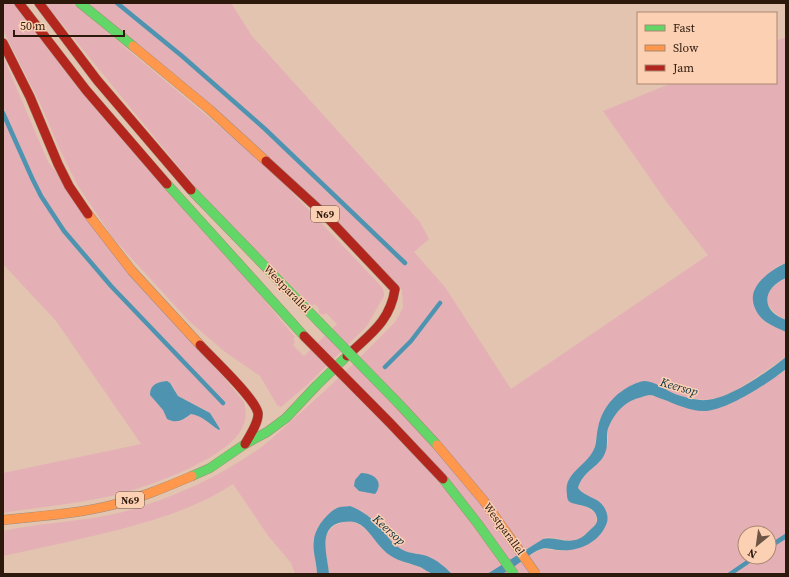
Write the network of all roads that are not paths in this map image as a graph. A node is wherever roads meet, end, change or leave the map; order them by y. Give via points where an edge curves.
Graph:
1 (19, 3) edge
2 (39, 3) edge
3 (80, 3) edge
4 (3, 43) edge
5 (245, 444) junction
6 (3, 520) edge
7 (514, 574) edge
8 (536, 574) edge

1 - 7 main road, Westparallel, bridge via 95,101 173,191 304,336 441,477
2 - 8 main road, Westparallel, bridge via 97,80 186,185 452,462 499,521
3 - 5 main road, N69 via 215,114 324,214 395,289 390,311 377,328 286,418
4 - 5 main road, N69 via 69,186 100,232 149,290 252,400 258,414 254,429
5 - 6 main road, N69 via 210,468 146,495 78,511

